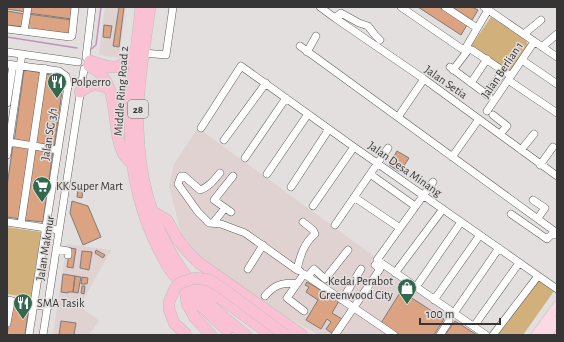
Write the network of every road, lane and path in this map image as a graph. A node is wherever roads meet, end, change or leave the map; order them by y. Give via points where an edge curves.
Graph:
1 (28, 7) edge
2 (75, 7) edge
3 (92, 7) edge
4 (141, 7) edge
5 (150, 7) edge
6 (172, 7) edge
7 (320, 7) edge
8 (400, 7) edge
9 (445, 7) edge
10 (489, 9) edge
11 (335, 18) junction
12 (541, 20) dead end
13 (477, 28) junction
14 (7, 29) edge
15 (24, 31) junction
16 (524, 34) junction
17 (557, 34) edge
18 (316, 36) dead end
19 (380, 40) dead end
20 (534, 42) junction
21 (300, 46) dead end
22 (542, 46) junction
23 (464, 49) junction
24 (140, 51) junction
25 (7, 52) edge
26 (306, 52) junction
27 (22, 54) junction
28 (557, 57) edge
29 (487, 59) junction
30 (522, 60) junction
31 (87, 63) junction
32 (13, 64) edge
33 (44, 68) junction
34 (504, 71) junction
35 (510, 78) junction
36 (424, 79) junction
37 (266, 83) junction
38 (471, 83) junction
39 (557, 84) edge
40 (8, 88) edge
41 (109, 88) junction
42 (80, 92) junction
43 (486, 94) junction
44 (286, 98) junction
45 (495, 100) junction
46 (7, 103) edge
47 (557, 113) edge
48 (308, 114) junction
49 (398, 116) junction
50 (479, 119) junction
51 (201, 128) dead end
52 (329, 129) junction
53 (500, 134) junction
54 (534, 134) dead end
55 (224, 140) dead end
56 (8, 145) edge
57 (33, 146) junction
58 (354, 147) junction
59 (553, 147) dead end
60 (388, 148) dead end
61 (58, 150) junction
62 (521, 150) junction
63 (7, 155) edge
64 (452, 157) junction
65 (245, 158) dead end
66 (378, 162) junction
67 (132, 164) junction
68 (540, 164) junction
69 (220, 173) dead end
70 (267, 174) dead end
71 (370, 174) junction
72 (233, 176) dead end
73 (557, 176) edge
74 (433, 182) dead end
75 (291, 187) dead end
76 (423, 196) junction
77 (354, 197) junction
78 (533, 200) dead end
79 (313, 206) dead end
80 (415, 206) junction
81 (443, 209) junction
82 (150, 210) junction
83 (511, 214) dead end
84 (538, 218) junction
85 (7, 222) edge
86 (302, 222) dead end
87 (461, 222) junction
88 (213, 223) junction
89 (21, 224) junction
90 (335, 225) dead end
91 (45, 228) junction
92 (400, 228) junction
93 (59, 230) junction
94 (557, 234) edge
95 (480, 235) junction
96 (263, 245) junction
97 (499, 248) junction
98 (56, 250) junction
99 (348, 250) dead end
100 (68, 255) dead end
101 (376, 262) junction
102 (519, 263) junction
103 (361, 268) dead end
104 (248, 269) dead end
105 (297, 270) junction
106 (395, 273) junction
107 (306, 275) junction
108 (538, 276) junction
109 (297, 283) junction
110 (416, 287) junction
111 (190, 288) junction
112 (557, 289) edge
113 (348, 290) junction
114 (265, 296) dead end
115 (361, 297) junction
116 (9, 300) edge
117 (342, 300) junction
118 (434, 300) junction
119 (33, 304) junction
120 (557, 306) edge
121 (48, 307) junction
122 (354, 308) junction
123 (304, 312) dead end
124 (454, 313) junction
125 (216, 315) junction
126 (449, 322) dead end
127 (7, 323) edge
128 (474, 326) junction
129 (556, 326) edge
130 (29, 335) edge
131 (43, 335) edge
132 (187, 335) edge
133 (211, 335) edge
134 (234, 335) edge
135 (246, 335) edge
136 (271, 335) edge
137 (285, 335) edge
138 (302, 335) edge
139 (335, 335) edge
140 (394, 335) edge
141 (440, 335) edge
142 (486, 335) edge
143 (493, 335) edge
144 (536, 335) edge
145 (547, 335) edge

1 - 15 street
2 - 15 street via 71,37
3 - 31 street, Jalan Makmur
4 - 24 highway, Middle Ring Road 2 / 28
5 - 24 highway, Middle Ring Road 2 / 28
6 - 24 street via 166,55
7 - 11 street, Jalan Setia
8 - 23 street
9 - 13 street
10 - 13 street
10 - 16 street
11 - 19 street via 341,13 366,24
11 - 36 street, Jalan Setia
12 - 16 street
13 - 23 street
14 - 15 street
16 - 20 street
17 - 22 street
18 - 26 street
20 - 22 street
20 - 30 street, Jalan Berlian 1
21 - 26 street
22 - 28 street
23 - 29 street via 472,50
23 - 38 street via 452,69
24 - 31 highway via 118,67
24 - 67 highway, Middle Ring Road 2 / 28 via 130,108
24 - 82 highway, Middle Ring Road 2 / 28 via 138,152
25 - 27 street
26 - 49 street
27 - 31 street via 78,62 79,66
27 - 32 street
29 - 34 street
29 - 38 street
30 - 35 street, Jalan Berlian 1
30 - 39 street
31 - 41 highway via 102,75
31 - 42 street, Jalan Makmur
32 - 33 street
32 - 40 street
32 - 56 street
33 - 57 street
33 - 61 street, Jalan SG 3/1 via 59,71 67,79
34 - 35 street
34 - 43 street
35 - 45 street, Jalan Berlian 1
35 - 47 street
36 - 49 street
36 - 50 street, Jalan Setia
37 - 44 street, Jalan Desa Minang
37 - 51 street, Jalan Desa Minang via 241,66
37 - 55 street
38 - 43 street
40 - 46 street
41 - 42 highway via 98,84
41 - 67 highway via 119,138 124,154
42 - 93 street, Jalan Makmur
43 - 45 street
44 - 48 street, Jalan Desa Minang
44 - 65 street
45 - 53 street, Jalan Berlian 1 via 490,113 507,126
48 - 52 street, Jalan Desa Minang
48 - 70 street
49 - 64 street
50 - 53 street, Jalan Setia
50 - 64 street
52 - 58 street, Jalan Desa Minang
52 - 75 street
53 - 62 street, Jalan Setia
54 - 62 street
56 - 57 street
56 - 63 street
57 - 61 street
57 - 89 street
58 - 66 street, Jalan Desa Minang
58 - 79 street
59 - 68 street
60 - 66 street
61 - 91 street, Jalan SG 3/1
62 - 68 street, Jalan Setia
64 - 84 street
66 - 71 street
66 - 76 street, Jalan Desa Minang
67 - 111 highway, Middle Ring Road 2 / 28 via 137,192 148,227 168,266
68 - 73 street, Jalan Setia
69 - 88 street via 200,190 184,176 181,176 178,184 198,212 209,223
71 - 77 street
71 - 80 street
72 - 88 street via 214,200 228,210
74 - 76 street
76 - 80 street
76 - 81 street, Jalan Desa Minang
77 - 90 street
77 - 92 street
78 - 84 street via 545,208
80 - 92 street
81 - 87 street, Jalan Desa Minang
81 - 106 street
82 - 111 highway, Middle Ring Road 2 / 28
82 - 138 highway via 167,220 178,240 199,263
83 - 94 street via 547,239
84 - 94 street
85 - 89 street
86 - 105 street via 315,234 304,246
87 - 95 street, Jalan Desa Minang
87 - 110 street
88 - 96 street via 230,226
89 - 91 street
91 - 93 street
91 - 119 street, Jalan SG 3/1
92 - 101 street
93 - 98 street, Jalan Makmur
95 - 97 street, Jalan Desa Minang
95 - 118 street
96 - 104 street
96 - 105 street
97 - 102 street, Jalan Desa Minang
97 - 124 street
98 - 100 street via 68,251
98 - 121 street, Jalan Makmur
99 - 107 street via 325,279 314,269
101 - 106 street
101 - 115 street via 380,269
102 - 108 street, Jalan Desa Minang
102 - 128 street
103 - 113 street
105 - 107 street
106 - 110 street
107 - 109 street
107 - 117 street
108 - 112 street, Jalan Desa Minang
108 - 143 street
109 - 114 street via 272,287
109 - 123 street via 287,298
110 - 118 street
111 - 125 highway, Middle Ring Road 2 / 28
111 - 133 highway via 187,304 195,318
111 - 136 highway via 212,292
113 - 115 street
113 - 117 street
115 - 122 street
116 - 119 street
116 - 127 street
117 - 122 street
118 - 124 street
119 - 121 street
119 - 130 street, Jalan SG 3/1
120 - 144 main road
121 - 131 street, Jalan Makmur
122 - 139 street
122 - 140 street
124 - 128 street
125 - 134 highway, Middle Ring Road 2 / 28
125 - 135 highway, Middle Ring Road 2 / 28
126 - 141 street
128 - 142 street
129 - 145 main road
132 - 137 highway, bridge via 174,323 169,302 180,283 195,278 209,280 222,288

